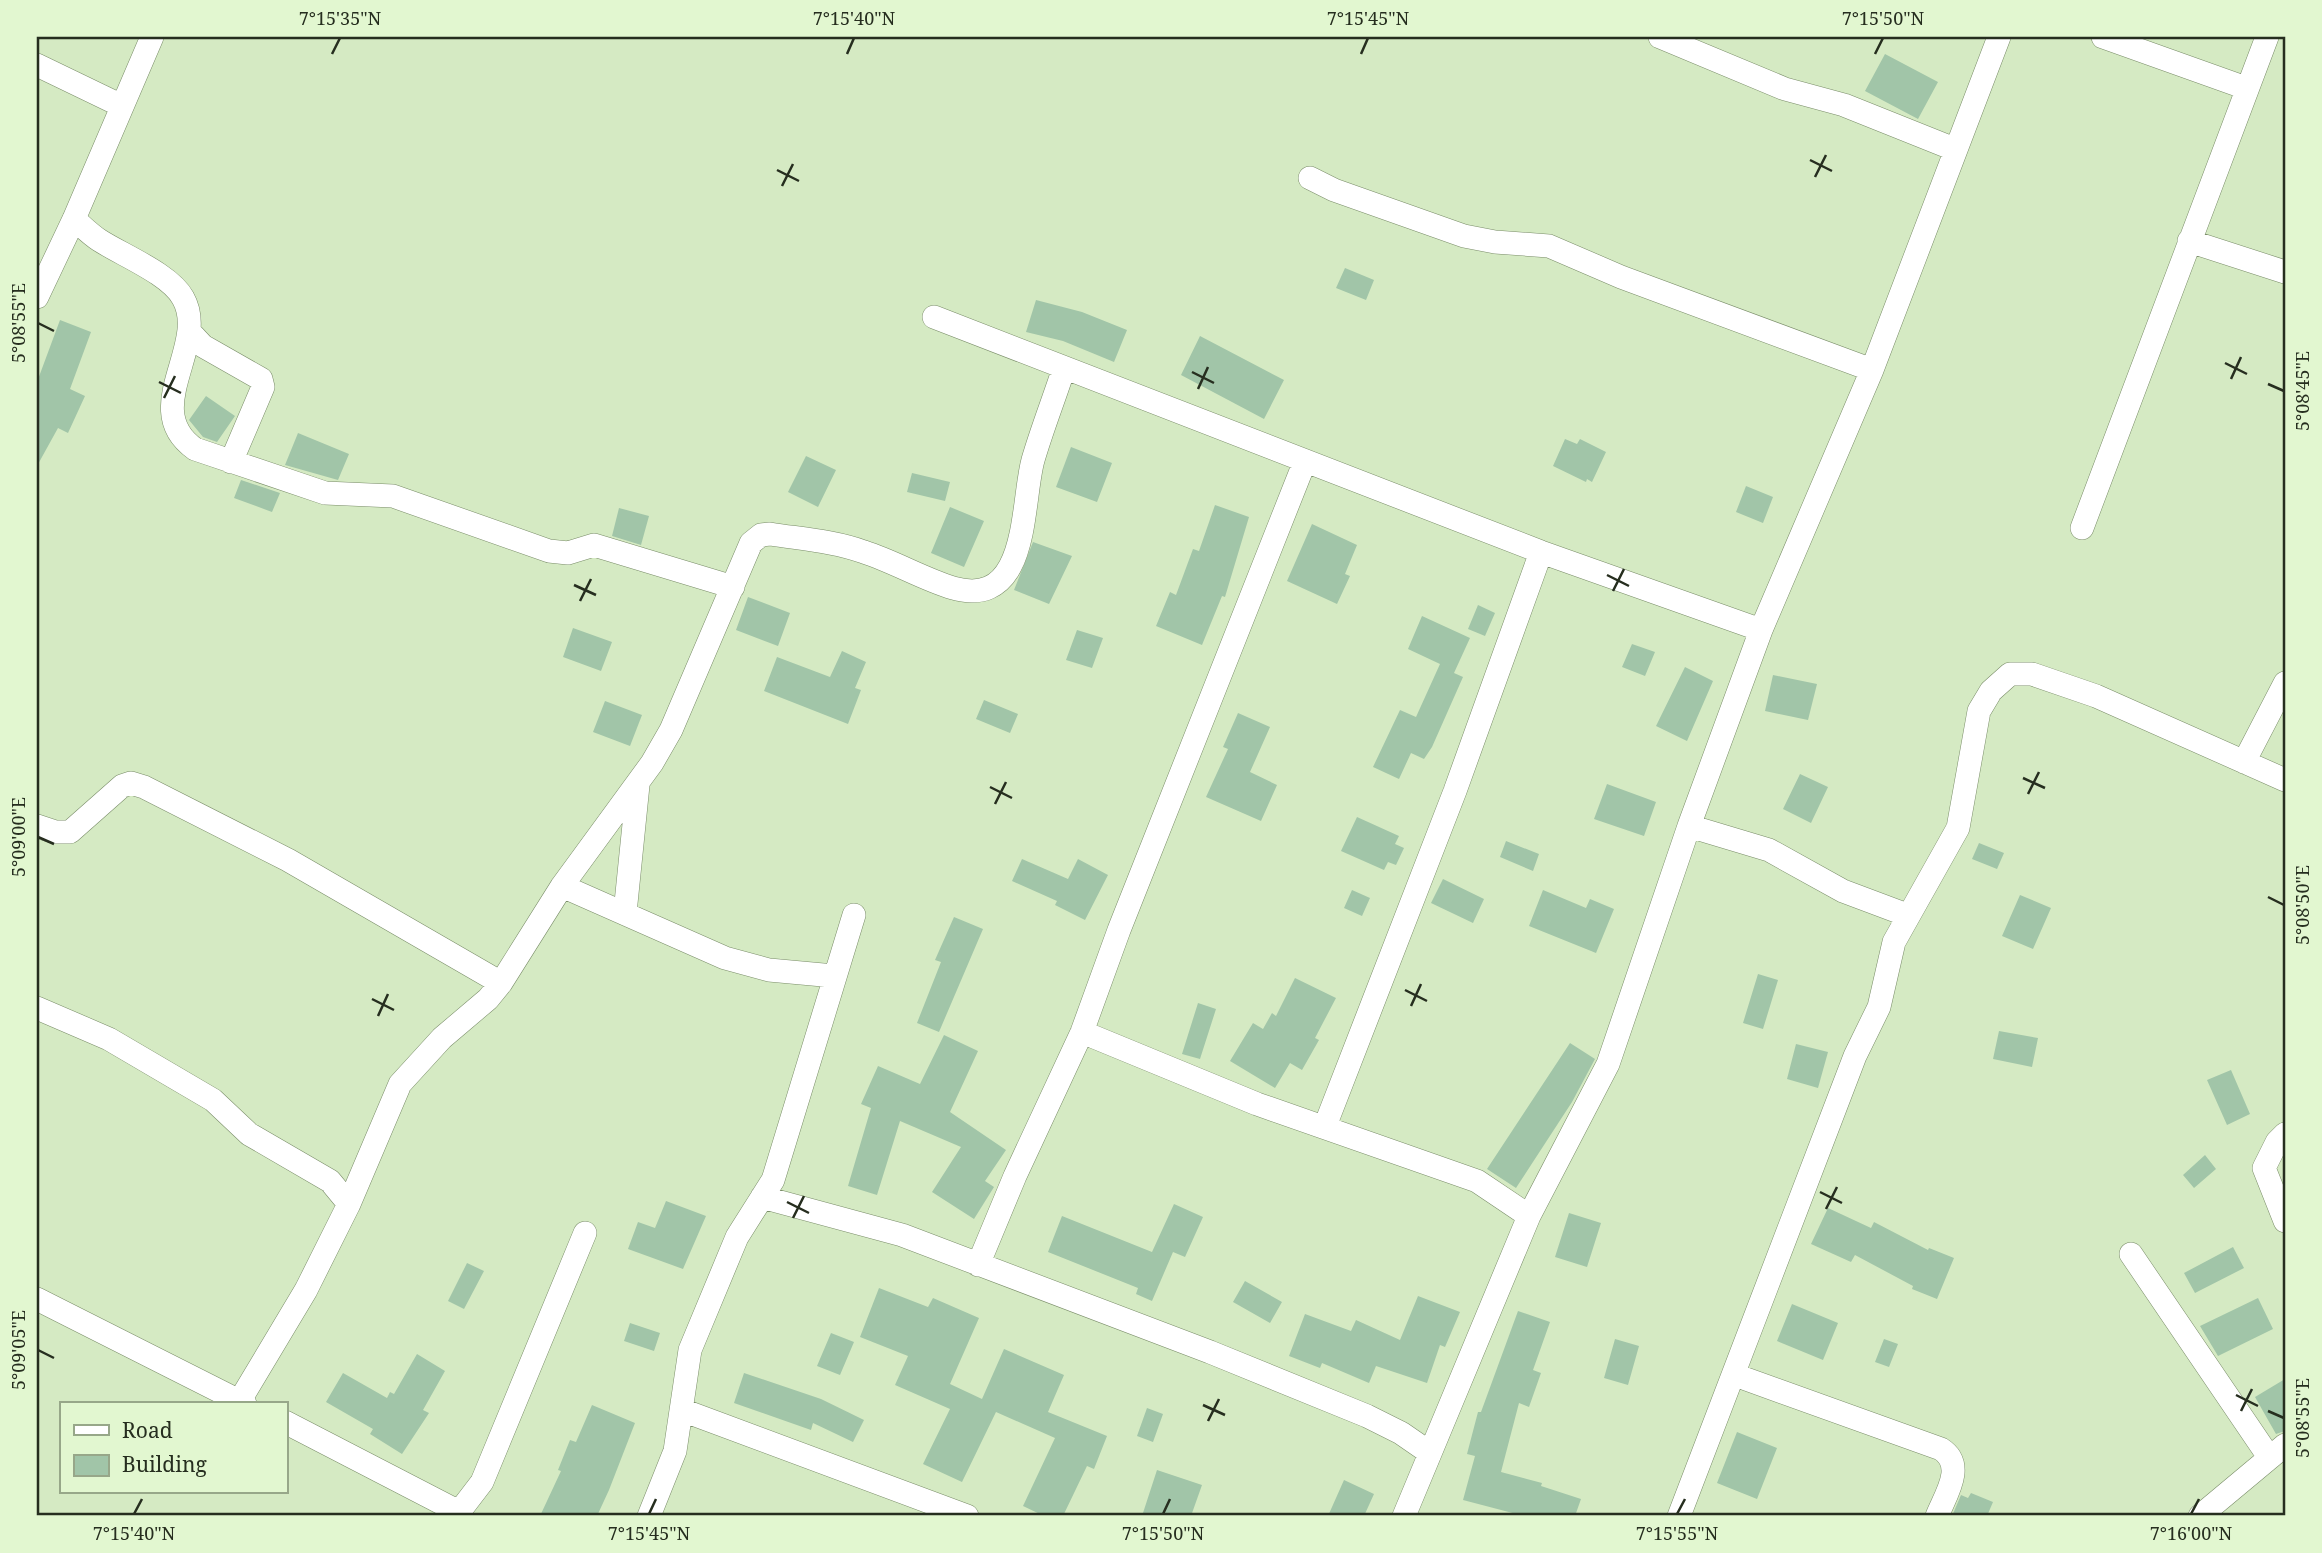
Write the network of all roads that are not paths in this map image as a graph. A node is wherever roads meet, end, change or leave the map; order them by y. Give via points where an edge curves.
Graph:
1 (152, 37) edge
2 (1660, 37) edge
3 (1999, 37) edge
4 (2103, 37) edge
5 (2267, 37) edge
6 (1699, 44) edge
7 (37, 65) edge
8 (2246, 88) junction
9 (122, 106) junction
10 (1954, 149) junction
11 (1310, 178) dead end
12 (74, 219) junction
13 (2189, 241) junction
14 (2285, 272) edge
15 (37, 297) edge
16 (934, 317) dead end
17 (189, 331) junction
18 (1064, 368) junction
19 (1872, 370) junction
20 (1305, 461) junction
21 (231, 462) junction
22 (2082, 528) dead end
23 (1541, 552) junction
24 (733, 587) junction
25 (1761, 630) junction
26 (2285, 683) edge
27 (2244, 762) junction
28 (2285, 780) edge
29 (638, 785) junction
30 (37, 826) edge
31 (1689, 826) junction
32 (562, 886) junction
33 (625, 913) junction
34 (854, 915) dead end
35 (1908, 915) junction
36 (834, 976) junction
37 (501, 983) junction
38 (37, 1008) edge
39 (1082, 1032) junction
40 (1325, 1126) junction
41 (2285, 1134) edge
42 (762, 1198) junction
43 (349, 1203) junction
44 (1529, 1216) junction
45 (2285, 1221) edge
46 (585, 1233) dead end
47 (2131, 1254) dead end
48 (978, 1265) junction
49 (37, 1299) edge
50 (1735, 1376) junction
51 (240, 1402) edge
52 (243, 1402) edge
53 (682, 1410) junction
54 (287, 1423) edge
55 (2277, 1451) edge
56 (1430, 1453) junction
57 (457, 1514) edge
58 (649, 1516) edge
59 (967, 1516) edge
60 (1404, 1516) edge
61 (1679, 1516) edge
62 (1937, 1516) edge
63 (2200, 1516) edge

1 - 9 street
2 - 6 street
3 - 10 street
4 - 8 street
5 - 8 street
6 - 10 street via 1785,89 1844,105
7 - 9 street
8 - 13 street
9 - 12 street
10 - 19 street
11 - 19 street via 1464,236 1549,246
12 - 15 street
12 - 17 street via 97,239 171,284 183,297
13 - 14 street
13 - 22 street
16 - 18 street
17 - 21 street via 172,393 176,425 182,440 195,449
17 - 21 street via 212,352 261,379 263,387
18 - 20 street
18 - 24 street via 1032,462 1023,532 1000,581 979,590 955,589 845,546 770,534 751,543
19 - 25 street
20 - 23 street
20 - 39 street
21 - 24 street via 325,493 393,496 549,551 568,553 594,545
23 - 25 street
23 - 40 street via 1455,791
24 - 29 street via 671,730
25 - 31 street
26 - 27 street
27 - 28 street
27 - 35 street via 2096,696 2032,674 2010,674 1991,691 1979,711 1958,828
29 - 32 street
29 - 33 street
30 - 37 street via 70,832 122,786 144,787 288,860
31 - 35 street via 1769,850 1843,891
31 - 44 street via 1608,1064
32 - 33 street
32 - 37 street
33 - 36 street via 747,965
34 - 36 street
35 - 50 street via 1894,942 1879,1007 1855,1056
36 - 42 street via 773,1180
37 - 43 street via 400,1084
38 - 43 street via 109,1039 213,1100 249,1134 330,1181
39 - 40 street via 1257,1104
39 - 48 street
40 - 44 street via 1477,1181
41 - 45 street via 2264,1168
42 - 48 street via 902,1235
42 - 53 street via 737,1237 690,1350
43 - 52 street
44 - 56 street
46 - 57 street via 482,1482
47 - 55 street
48 - 56 street via 1279,1378 1401,1433
49 - 51 street
50 - 61 street
50 - 62 street via 1941,1449 1955,1464
53 - 58 street via 675,1451
53 - 59 street
54 - 57 street
55 - 63 street
56 - 60 street

